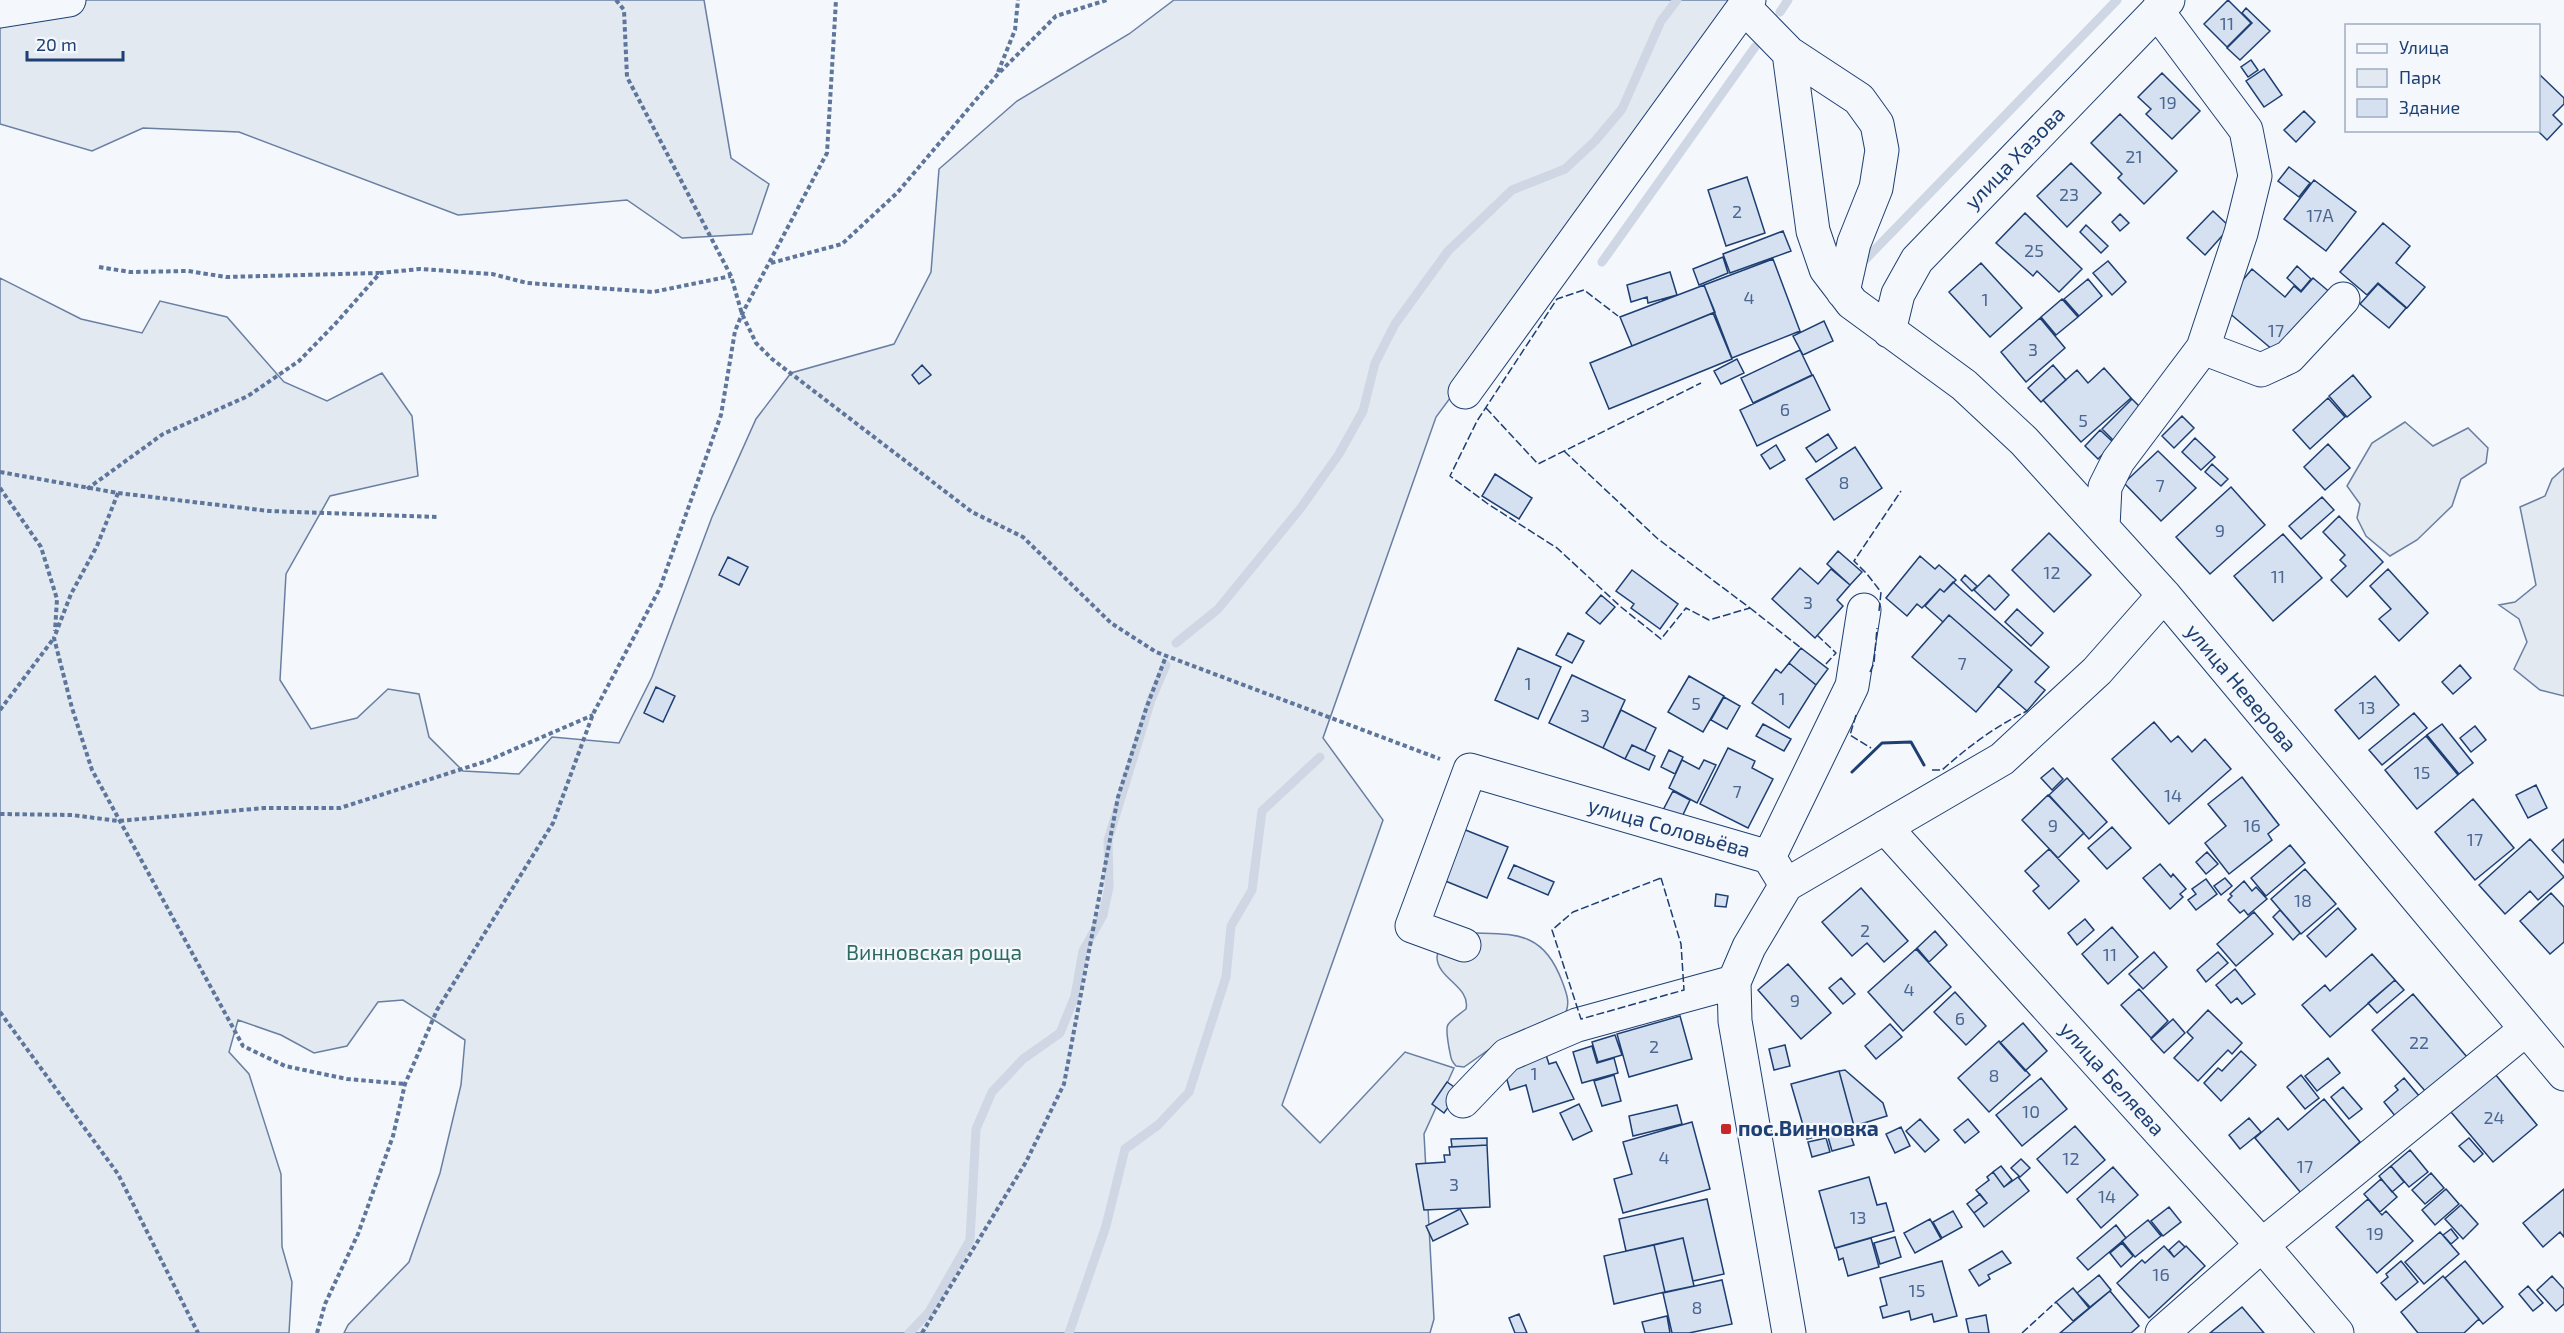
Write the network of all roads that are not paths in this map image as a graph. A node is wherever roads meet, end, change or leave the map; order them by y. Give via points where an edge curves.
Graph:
1 (69, 0) edge
2 (1747, 3) edge
3 (2162, 5) edge
4 (0, 11) edge
5 (1789, 53) junction
6 (1843, 292) junction
7 (2343, 299) dead end
8 (1889, 331) junction
9 (2203, 348) junction
10 (1465, 392) dead end
11 (2103, 526) junction
12 (2164, 595) junction
13 (1864, 610) dead end
14 (1885, 826) junction
15 (1769, 857) junction
16 (1786, 885) junction
17 (1464, 945) dead end
18 (1734, 982) junction
19 (2525, 1030) junction
20 (2564, 1074) edge
21 (1463, 1101) dead end
22 (2262, 1245) junction
23 (1789, 1333) edge
24 (2162, 1333) edge
25 (2337, 1333) edge

1 - 4 street
2 - 5 street
2 - 10 street
3 - 8 street, улица Хазова via 1917,260 1898,294
3 - 9 street via 2246,130 2254,176 2241,233
5 - 6 street, улица Неверова via 1814,231 1826,269
5 - 6 street via 1859,99 1876,124 1882,150 1876,188 1854,243
6 - 8 street, улица Неверова
7 - 9 street via 2289,357 2261,370
8 - 11 street, улица Неверова via 1964,385 2024,441
9 - 11 street via 2118,461 2105,487
11 - 12 street, улица Неверова
12 - 14 street via 2097,672 2002,759
12 - 19 street, улица Неверова
13 - 15 street via 1852,686
14 - 16 street
14 - 22 street, улица Беляева
15 - 16 street, улица Соловьёва
15 - 17 street, улица Соловьёва via 1470,770 1412,926
16 - 18 street via 1749,947
18 - 21 street via 1577,1025 1507,1055
18 - 23 street via 1735,1021
19 - 20 street, улица Неверова
19 - 22 street
22 - 24 street
22 - 25 street, улица Беляева

